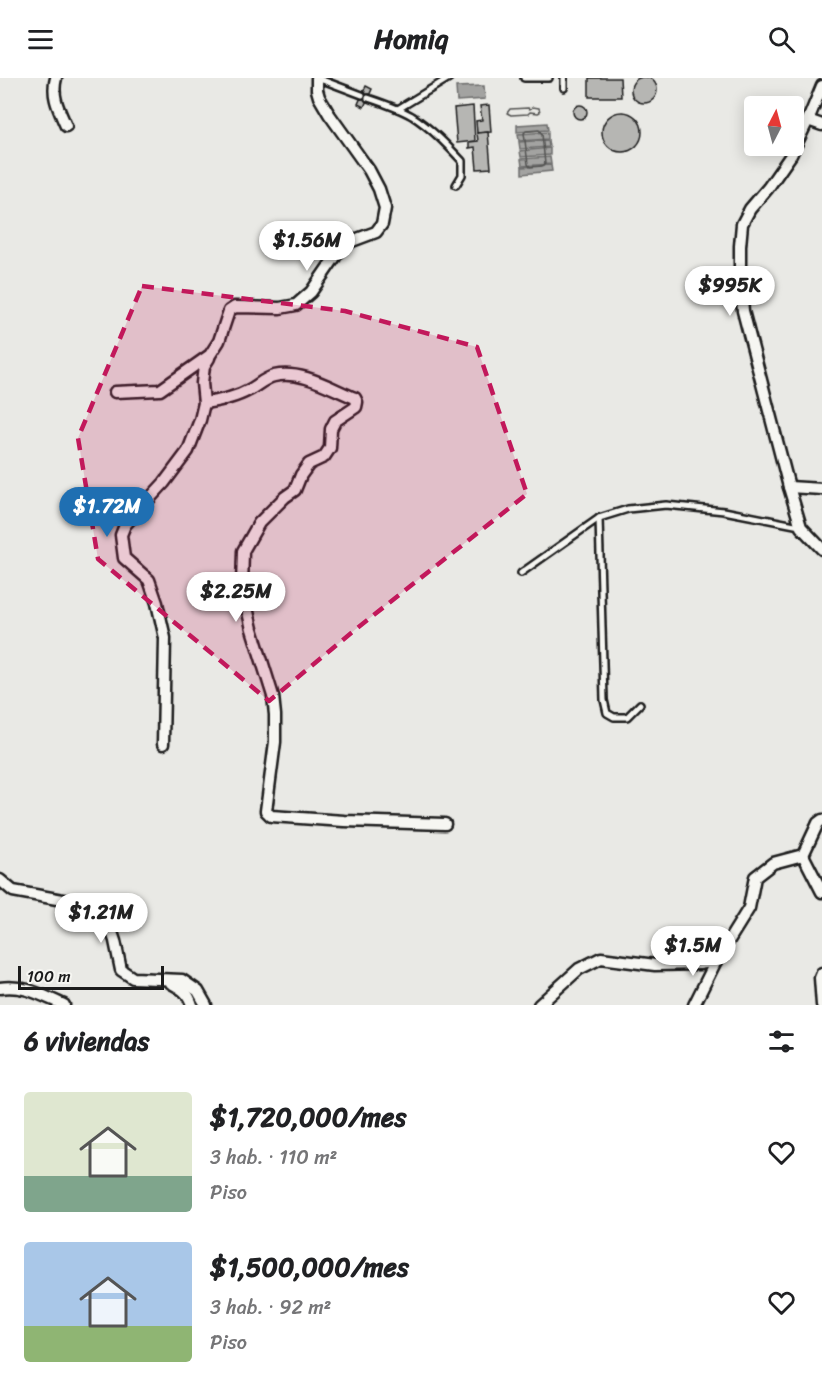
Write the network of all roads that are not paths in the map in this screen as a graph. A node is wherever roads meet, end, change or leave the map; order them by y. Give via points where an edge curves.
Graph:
1 (56, 78) edge
2 (317, 78) edge
3 (449, 78) edge
4 (524, 78) edge
5 (549, 78) edge
6 (564, 78) edge
7 (822, 87) edge
8 (564, 88) dead end
9 (398, 109) junction
10 (808, 120) junction
11 (822, 125) edge
12 (66, 126) dead end
13 (456, 185) dead end
14 (210, 355) junction
15 (115, 393) dead end
16 (204, 403) junction
17 (789, 488) junction
18 (822, 489) edge
19 (599, 518) junction
20 (801, 527) junction
21 (822, 549) edge
22 (521, 573) dead end
23 (640, 704) dead end
24 (164, 744) dead end
25 (822, 820) edge
26 (445, 824) dead end
27 (803, 855) junction
28 (0, 880) edge
29 (822, 892) edge
30 (716, 961) junction
31 (822, 972) edge
32 (165, 980) junction
33 (0, 988) edge
34 (64, 1005) edge
35 (192, 1005) edge
36 (206, 1005) edge
37 (539, 1005) edge
38 (694, 1005) edge
39 (822, 1005) edge

1 - 12 street via 55,100
2 - 9 lane
2 - 14 street via 319,97 380,189 385,208 382,224 376,232 342,247 311,292 296,305 235,307 229,311
3 - 9 lane
4 - 5 lane
6 - 8 lane
7 - 10 street
9 - 13 lane via 444,142 462,161 462,175
10 - 11 street
10 - 17 street via 791,155 750,209 742,224 740,246 743,311
14 - 15 street via 160,390
14 - 16 street via 204,366
16 - 24 street via 188,452 125,525 121,535 124,558 149,580 165,638
16 - 26 street via 247,392 272,376 315,381 357,402 356,407 335,421 330,448 324,457 309,464 295,490 259,523 243,551 242,586 275,715 266,811 271,816
17 - 18 street
17 - 20 street
19 - 20 lane via 628,509 666,505 724,511
19 - 22 lane
19 - 23 lane via 604,700 607,713 614,717 627,717
20 - 21 street
25 - 27 street
27 - 29 street
27 - 30 street via 773,863 755,877 749,908
28 - 32 street via 13,891 90,905 109,923 121,970 133,978
30 - 37 street via 655,965 600,958 579,969
30 - 38 street
31 - 39 street
32 - 35 street via 183,989
32 - 36 street via 182,980 198,991
33 - 34 street via 16,986

